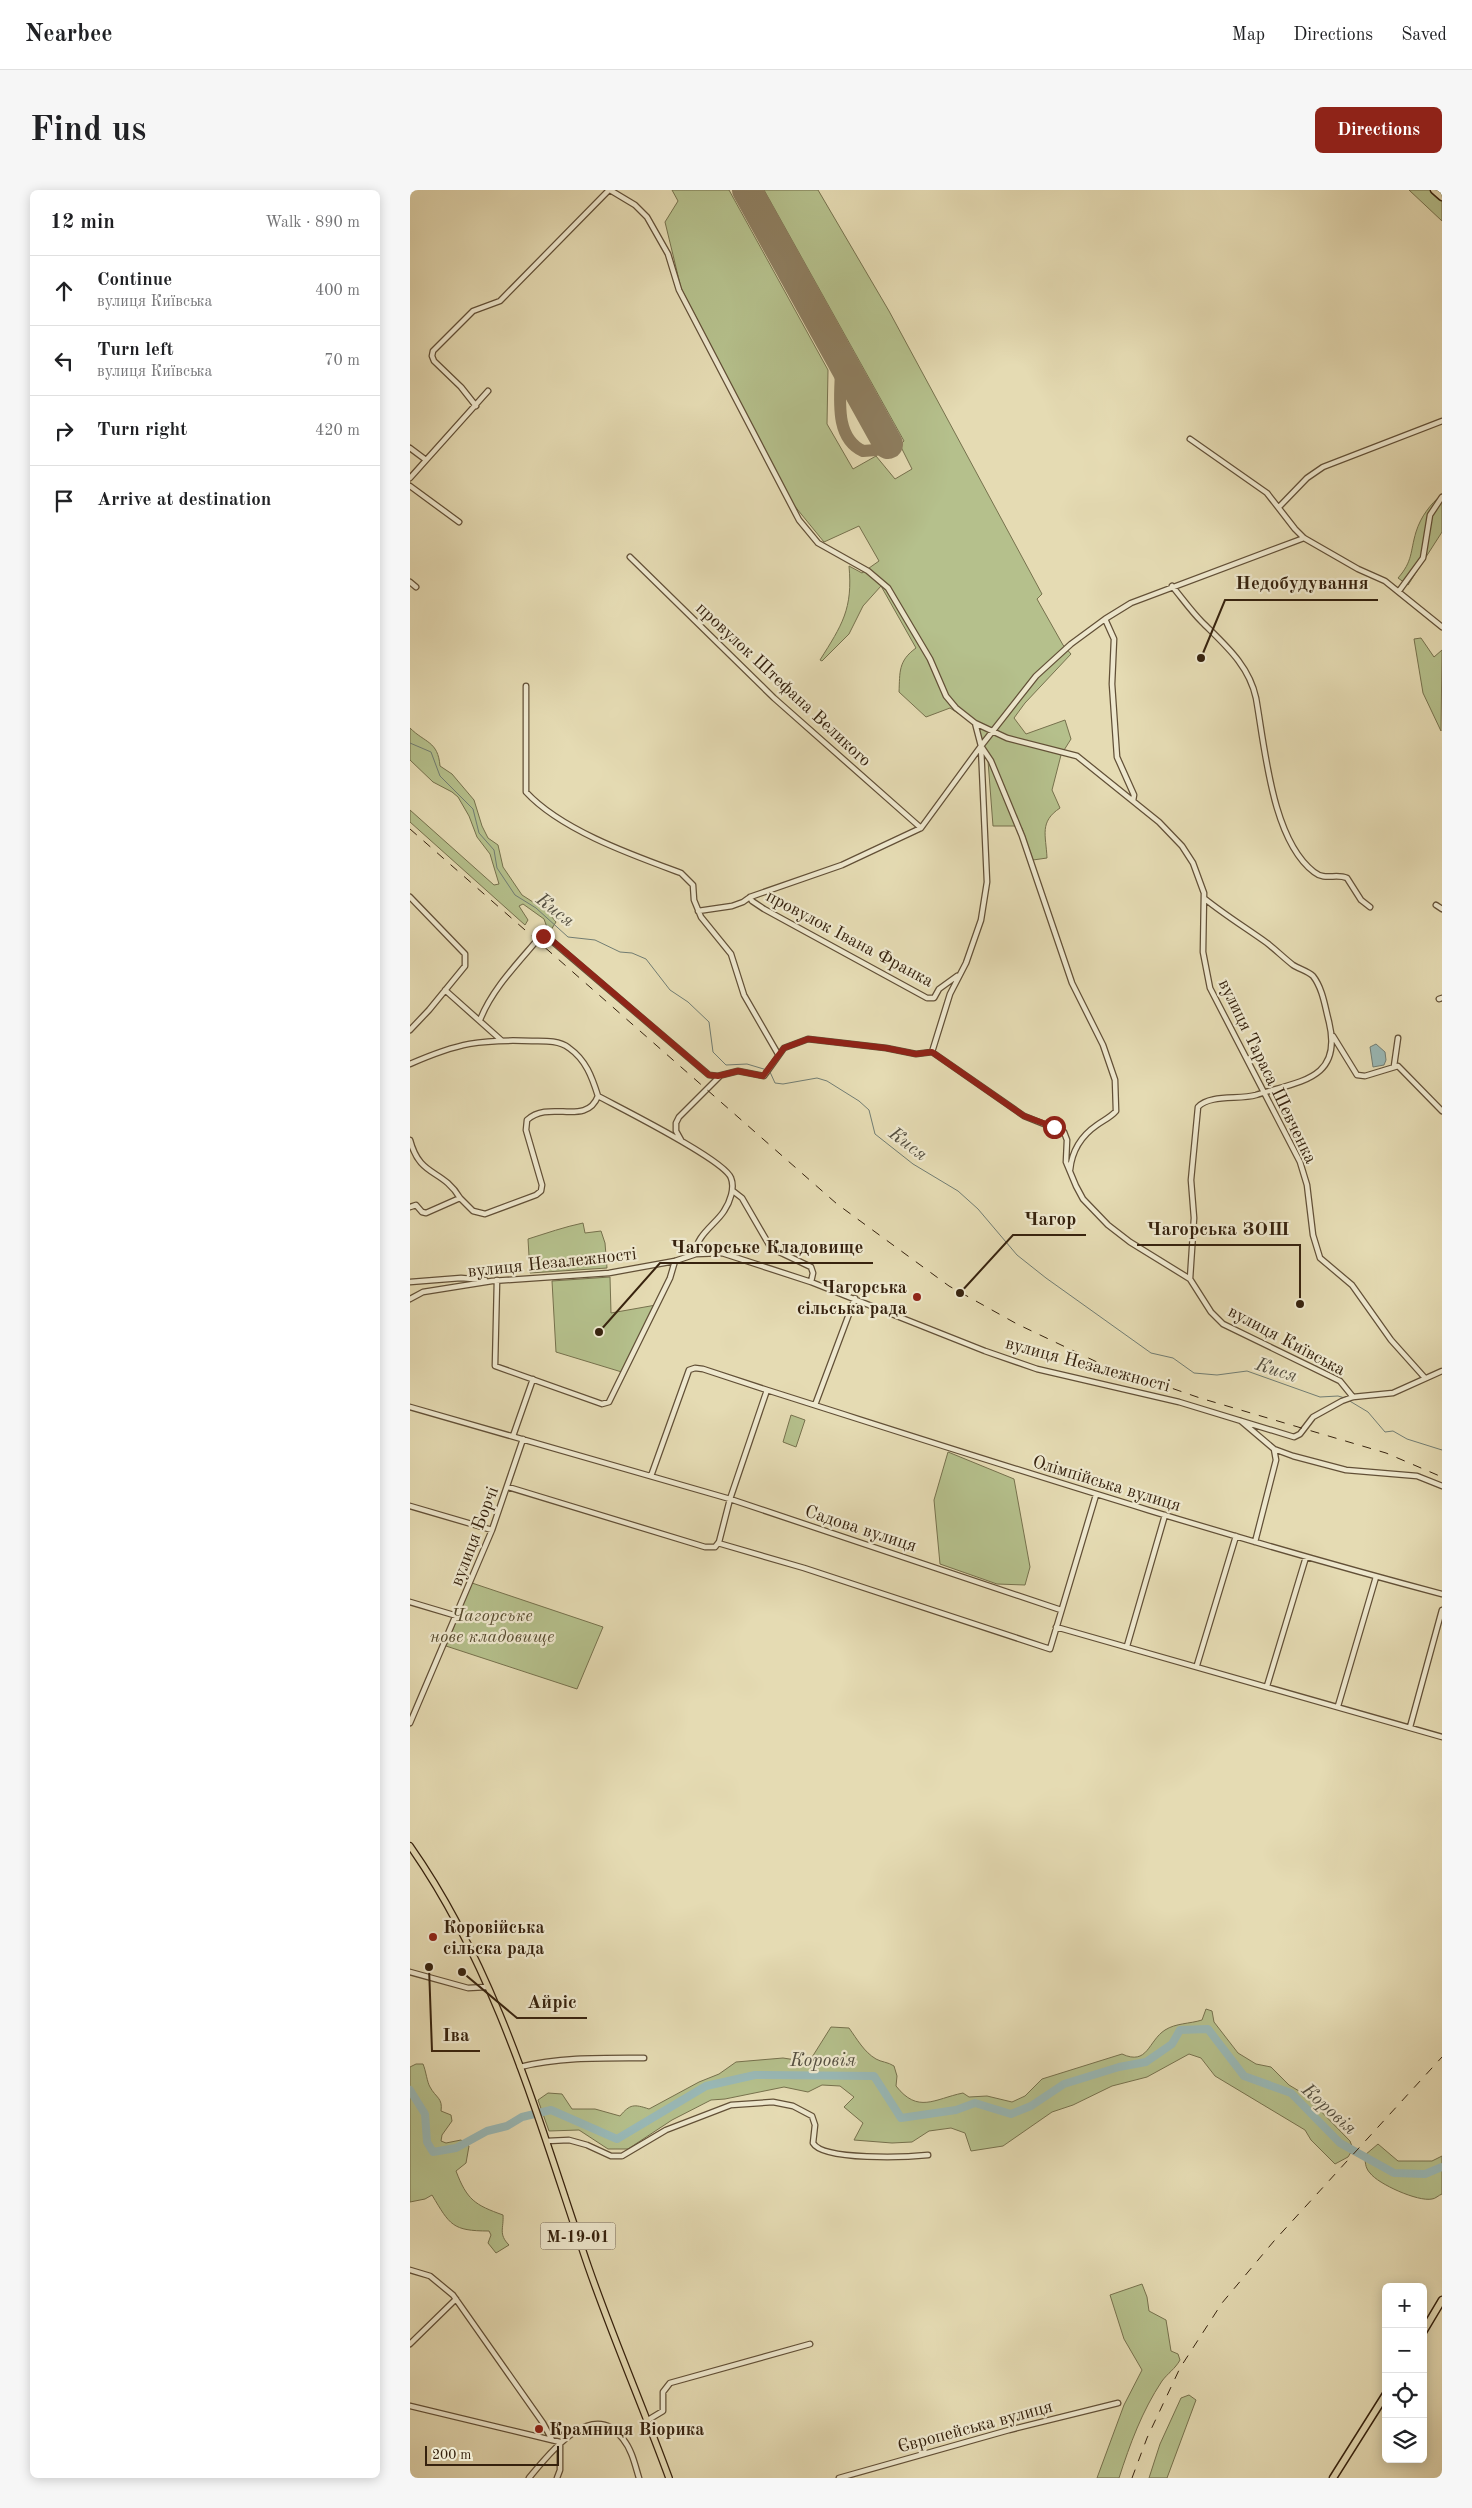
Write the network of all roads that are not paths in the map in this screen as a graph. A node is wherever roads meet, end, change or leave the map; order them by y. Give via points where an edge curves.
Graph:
1 (609, 190) edge
2 (1434, 190) edge
3 (1442, 197) edge
4 (488, 391) dead end
5 (476, 406) junction
6 (1442, 421) edge
7 (1190, 439) dead end
8 (410, 448) edge
9 (426, 460) junction
10 (410, 478) edge
11 (410, 486) edge
12 (1442, 497) edge
13 (1279, 507) junction
14 (459, 522) dead end
15 (1304, 538) junction
16 (630, 557) dead end
17 (410, 582) edge
18 (1172, 586) junction
19 (416, 587) dead end
20 (1399, 591) junction
21 (1105, 619) junction
22 (1442, 627) edge
23 (526, 686) dead end
24 (975, 723) junction
25 (993, 731) junction
26 (981, 746) junction
27 (1133, 801) junction
28 (921, 828) junction
29 (410, 897) edge
30 (750, 897) junction
31 (1205, 899) junction
32 (1436, 905) dead end
33 (1370, 907) dead end
34 (1442, 909) edge
35 (698, 911) junction
36 (960, 973) junction
37 (445, 990) junction
38 (480, 1020) junction
39 (410, 1030) edge
40 (1332, 1035) junction
41 (1398, 1038) dead end
42 (501, 1040) junction
43 (932, 1052) junction
44 (778, 1054) junction
45 (410, 1064) edge
46 (1394, 1066) junction
47 (721, 1075) junction
48 (1264, 1092) junction
49 (598, 1096) junction
50 (1442, 1111) edge
51 (410, 1140) edge
52 (683, 1142) junction
53 (1070, 1172) junction
54 (732, 1191) junction
55 (460, 1198) junction
56 (410, 1207) edge
57 (696, 1254) junction
58 (675, 1261) junction
59 (1190, 1279) junction
60 (494, 1281) junction
61 (410, 1282) edge
62 (811, 1282) junction
63 (855, 1298) junction
64 (410, 1299) edge
65 (1442, 1371) edge
66 (1425, 1378) junction
67 (533, 1379) junction
68 (767, 1390) junction
69 (1351, 1398) junction
70 (815, 1405) junction
71 (410, 1408) edge
72 (1240, 1420) junction
73 (513, 1436) junction
74 (523, 1439) junction
75 (1274, 1448) junction
76 (651, 1476) junction
77 (508, 1486) junction
78 (1442, 1486) edge
79 (1096, 1495) junction
80 (730, 1499) junction
81 (410, 1506) edge
82 (1165, 1515) junction
83 (492, 1530) junction
84 (1236, 1536) junction
85 (1255, 1542) junction
86 (718, 1543) junction
87 (1306, 1557) junction
88 (1376, 1577) junction
89 (1442, 1594) edge
90 (410, 1602) edge
91 (1061, 1610) junction
92 (1442, 1610) edge
93 (457, 1616) junction
94 (1056, 1627) junction
95 (1127, 1646) junction
96 (1197, 1666) junction
97 (1267, 1686) junction
98 (1338, 1706) junction
99 (410, 1723) edge
100 (1410, 1727) junction
101 (1442, 1737) edge
102 (410, 1846) edge
103 (410, 1972) edge
104 (487, 1987) junction
105 (644, 2058) dead end
106 (520, 2068) junction
107 (547, 2141) junction
108 (928, 2155) dead end
109 (410, 2270) edge
110 (456, 2299) junction
111 (1442, 2300) edge
112 (1425, 2328) edge
113 (410, 2344) edge
114 (810, 2344) dead end
115 (1382, 2400) edge
116 (1118, 2403) dead end
117 (410, 2406) edge
118 (648, 2420) junction
119 (552, 2440) junction
120 (560, 2442) junction
121 (529, 2478) edge
122 (557, 2478) edge
123 (639, 2478) edge
124 (669, 2478) edge
125 (839, 2478) edge
126 (1334, 2478) edge

1 - 5 street via 500,301 473,310 433,351 434,361
1 - 24 street, вулиця Тараса Шевченка via 639,208 647,217 670,258 680,290 799,520 818,543 863,568 885,585 933,664 948,699
2 - 3 highway
4 - 5 street
5 - 9 street
6 - 13 street via 1318,469
7 - 13 street via 1267,492
8 - 9 street
9 - 10 street
11 - 14 street
12 - 20 street via 1430,515 1423,558
13 - 15 street
15 - 18 street
15 - 20 street
16 - 28 street, провулок Штефана Великого via 780,704
17 - 19 street
18 - 21 street via 1131,603
18 - 33 street via 1200,621 1232,651 1251,682 1282,828 1289,842 1314,872 1323,878 1345,878 1360,900
20 - 22 street
21 - 25 street via 1036,676
21 - 27 street via 1114,639 1112,684 1118,757 1134,796
23 - 35 street via 526,792 586,835 683,874 693,885
24 - 25 street, вулиця Тараса Шевченка
24 - 26 street
25 - 26 street
25 - 27 street, вулиця Тараса Шевченка via 1007,738 1074,754
26 - 28 street
26 - 36 street via 987,882 981,920
26 - 53 street via 991,761 1022,836 1072,983 1103,1045 1115,1080 1116,1111 1078,1143
27 - 31 street, вулиця Тараса Шевченка via 1159,822 1188,854
28 - 30 street via 842,866
29 - 37 street via 464,954 466,966
30 - 35 street via 732,906
30 - 36 street, провулок Івана Франка via 764,909 927,998 934,998 939,989
31 - 40 street via 1311,975 1322,994
31 - 48 street, вулиця Тараса Шевченка via 1203,952 1210,988
32 - 34 street
35 - 44 street via 730,953 744,995
36 - 43 street
37 - 38 street
37 - 39 street
38 - 42 street
38 - 47 street via 499,987 539,938 546,936 702,1071 711,1076
40 - 46 street via 1357,1075 1365,1076
40 - 48 street via 1332,1053 1320,1071
41 - 46 street
42 - 45 street via 446,1048
42 - 49 street via 554,1042 569,1047 590,1070
43 - 44 street via 916,1054 814,1039 794,1043
43 - 53 street, вулиця Київська via 1024,1116 1063,1131 1067,1138 1066,1160
44 - 47 street via 766,1074 761,1076 738,1071
46 - 50 street via 1402,1069
47 - 52 street via 678,1119 676,1131
48 - 59 street via 1206,1101 1197,1109 1191,1180 1194,1218
48 - 66 street, вулиця Тараса Шевченка via 1302,1166 1320,1258 1352,1285 1391,1340
49 - 52 street
49 - 55 street via 578,1112 546,1110 527,1120 526,1130 542,1185 538,1194 485,1214 473,1211
51 - 55 street via 419,1163 448,1182
52 - 54 street via 726,1170 731,1178
53 - 59 street, вулиця Київська via 1083,1198 1108,1225
54 - 57 street via 725,1210 698,1243
54 - 62 street via 742,1198 770,1248 812,1267
55 - 56 street via 426,1213 416,1205
57 - 58 street, вулиця Незалежності
57 - 62 street, вулиця Незалежності via 722,1253
58 - 60 street, вулиця Незалежності via 609,1273
58 - 67 street via 670,1278 609,1402 602,1404
59 - 69 street, вулиця Київська via 1221,1322 1340,1381
60 - 61 street via 461,1278
60 - 64 street, вулиця Незалежності via 423,1292
60 - 67 street via 495,1366
62 - 63 street, вулиця Незалежності
63 - 70 street
63 - 72 street, вулиця Незалежності via 1037,1369 1179,1402
65 - 66 street
66 - 69 street via 1388,1394
67 - 73 street
68 - 70 street, Олімпійська вулиця
68 - 76 street, Олімпійська вулиця via 703,1369 689,1370
68 - 80 street
69 - 72 street, вулиця Незалежності via 1311,1419 1302,1433 1294,1437
70 - 79 street, Олімпійська вулиця
71 - 73 street, Садова вулиця
72 - 75 street
73 - 74 street, Садова вулиця
74 - 76 street, Садова вулиця
74 - 77 street, вулиця Борчі
75 - 78 street via 1338,1468 1417,1476
75 - 85 street via 1276,1460
76 - 80 street, Садова вулиця
77 - 83 street, вулиця Борчі
77 - 86 street via 705,1547 714,1547
79 - 82 street, Олімпійська вулиця
79 - 91 street
80 - 86 street
80 - 91 street, Садова вулиця
81 - 83 street
82 - 84 street, Олімпійська вулиця
82 - 95 street
83 - 93 street, вулиця Борчі
84 - 85 street, Олімпійська вулиця
84 - 96 street
85 - 87 street, Олімпійська вулиця
86 - 94 street via 1050,1649
87 - 88 street, Олімпійська вулиця
87 - 97 street
88 - 89 street, Олімпійська вулиця
88 - 98 street
90 - 93 street
91 - 94 street
92 - 100 street
93 - 99 street, вулиця Борчі
94 - 95 street
95 - 96 street
96 - 97 street
97 - 98 street
98 - 100 street
100 - 101 street
102 - 104 main road, М-19-01 via 456,1921
103 - 104 street via 468,1988
104 - 106 main road, М-19-01
105 - 106 street via 538,2062
106 - 107 main road, М-19-01
107 - 108 street via 569,2140 611,2156 622,2156 666,2130 731,2105 773,2102 793,2106 812,2116 815,2125 813,2143 819,2149 868,2158
107 - 118 main road, М-19-01 via 599,2297
109 - 110 street via 430,2276
110 - 113 street
110 - 119 street
111 - 112 highway
114 - 118 street via 670,2383 662,2392 664,2408 661,2414
115 - 126 highway
116 - 125 street, Європейська вулиця
117 - 119 street
118 - 124 main road, М-19-01
119 - 120 street
120 - 121 street
120 - 122 street
120 - 123 street via 588,2427 600,2425 609,2428 627,2444

